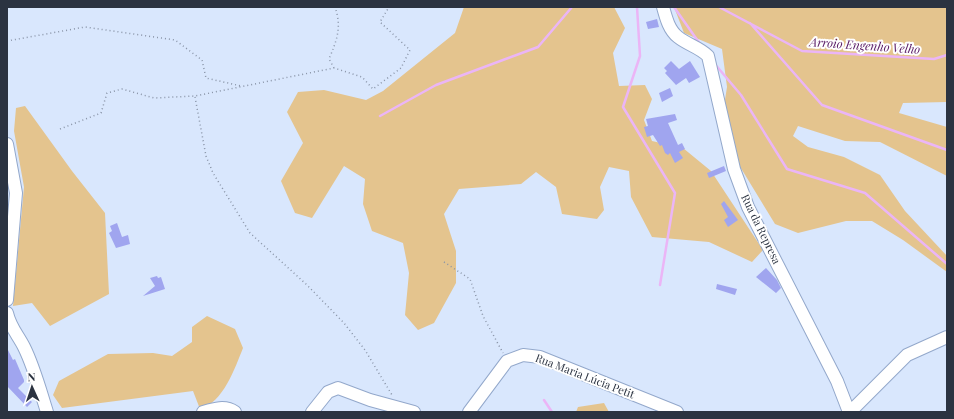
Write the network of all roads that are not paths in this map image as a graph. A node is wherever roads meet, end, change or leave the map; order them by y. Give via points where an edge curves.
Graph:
1 (662, 7) edge
2 (7, 144) edge
3 (7, 300) edge
4 (7, 313) edge
5 (947, 337) edge
6 (397, 409) edge
7 (46, 412) edge
8 (203, 412) edge
9 (235, 412) edge
10 (312, 412) edge
11 (414, 412) edge
12 (469, 412) edge
13 (677, 412) edge
14 (849, 412) edge

1 - 14 street, Rua da Represa via 670,28 679,38 701,49 708,56 734,169 748,207 837,381
2 - 3 street via 16,193
4 - 7 street via 9,323 24,347
5 - 14 street via 907,355
6 - 10 street via 338,388 328,392
6 - 11 street
8 - 9 street via 217,408
12 - 13 street, Rua Maria Lúcia Petit via 507,360 523,354 540,357

